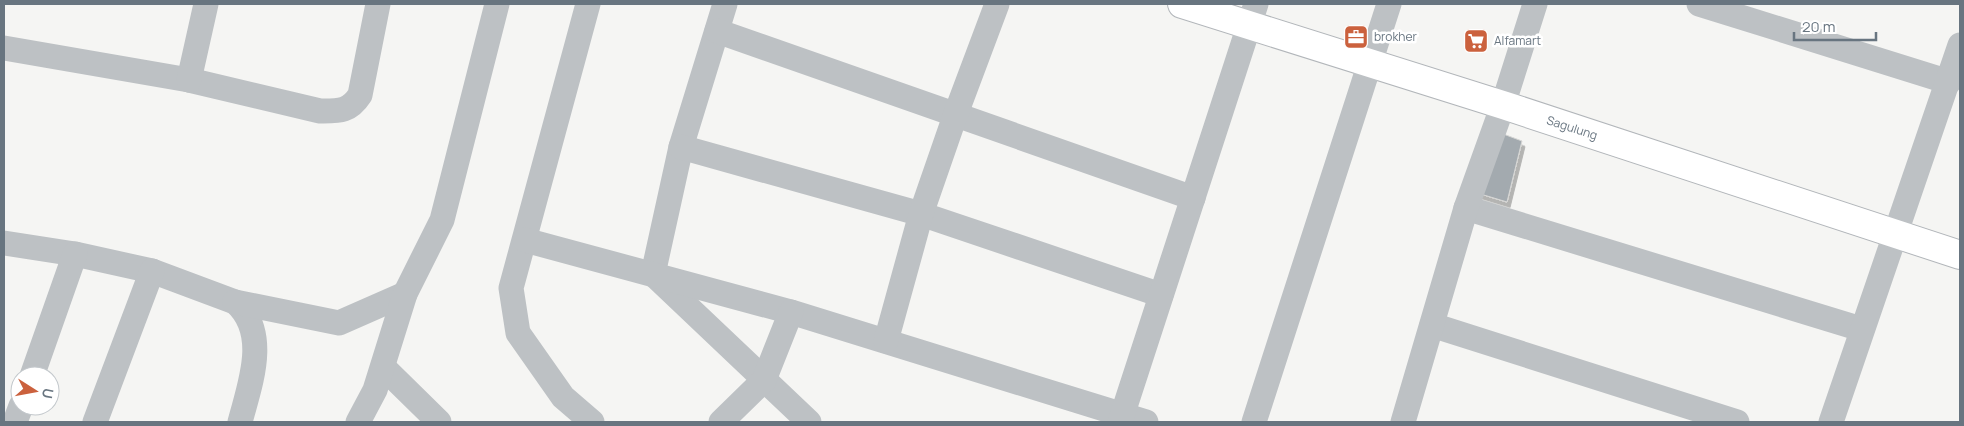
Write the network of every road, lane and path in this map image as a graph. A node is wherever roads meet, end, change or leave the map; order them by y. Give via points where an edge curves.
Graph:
1 (206, 4) edge
2 (378, 4) edge
3 (497, 4) edge
4 (588, 4) edge
5 (725, 4) edge
6 (998, 4) edge
7 (1182, 4) edge
8 (1389, 4) edge
9 (1536, 4) edge
10 (1700, 4) edge
11 (1253, 14) edge
12 (717, 31) junction
13 (1960, 45) edge
14 (4, 48) edge
15 (1369, 62) junction
16 (190, 80) junction
17 (1949, 82) junction
18 (1503, 105) junction
19 (955, 116) junction
20 (681, 147) junction
21 (1193, 198) junction
22 (1466, 208) junction
23 (921, 214) junction
24 (1897, 234) junction
25 (525, 240) junction
26 (4, 243) edge
27 (75, 254) junction
28 (1960, 255) edge
29 (152, 271) junction
30 (653, 274) junction
31 (405, 294) junction
32 (1161, 295) junction
33 (235, 302) junction
34 (791, 312) junction
35 (1432, 325) junction
36 (1861, 329) junction
37 (886, 341) junction
38 (36, 366) edge
39 (383, 367) junction
40 (764, 380) junction
41 (1121, 419) edge
42 (95, 422) edge
43 (240, 422) edge
44 (358, 422) edge
45 (438, 422) edge
46 (592, 422) edge
47 (721, 422) edge
48 (808, 422) edge
49 (1146, 422) edge
50 (1254, 422) edge
51 (1403, 422) edge
52 (1737, 422) edge
53 (1831, 422) edge

1 - 16 street
2 - 16 street via 360,95 353,106 339,111 320,111
3 - 31 street via 442,220
4 - 25 street
5 - 12 street
6 - 19 street
7 - 11 street, Sagulung
8 - 15 street
9 - 18 street
10 - 17 street
11 - 15 street, Sagulung
11 - 21 street
12 - 19 street
12 - 20 street
13 - 17 street
14 - 16 street
15 - 18 street, Sagulung
15 - 50 street
17 - 24 street
18 - 22 street
18 - 24 street, Sagulung
19 - 21 street
19 - 23 street
20 - 23 street
20 - 30 street
21 - 32 street
22 - 35 street
22 - 36 street
23 - 32 street
23 - 37 street
24 - 28 street, Sagulung
24 - 36 street
25 - 30 street
25 - 46 street via 511,288 518,333 563,397
26 - 27 street
27 - 29 street
27 - 38 street
29 - 33 street
29 - 42 street
30 - 34 street
30 - 40 street
31 - 33 street via 339,323
31 - 39 street
32 - 41 street
33 - 43 street via 244,310 251,324 256,358
34 - 37 street
34 - 40 street
35 - 51 street
35 - 52 street
36 - 53 street
37 - 41 street
39 - 44 street
39 - 45 street
40 - 47 street
40 - 48 street
41 - 49 street

